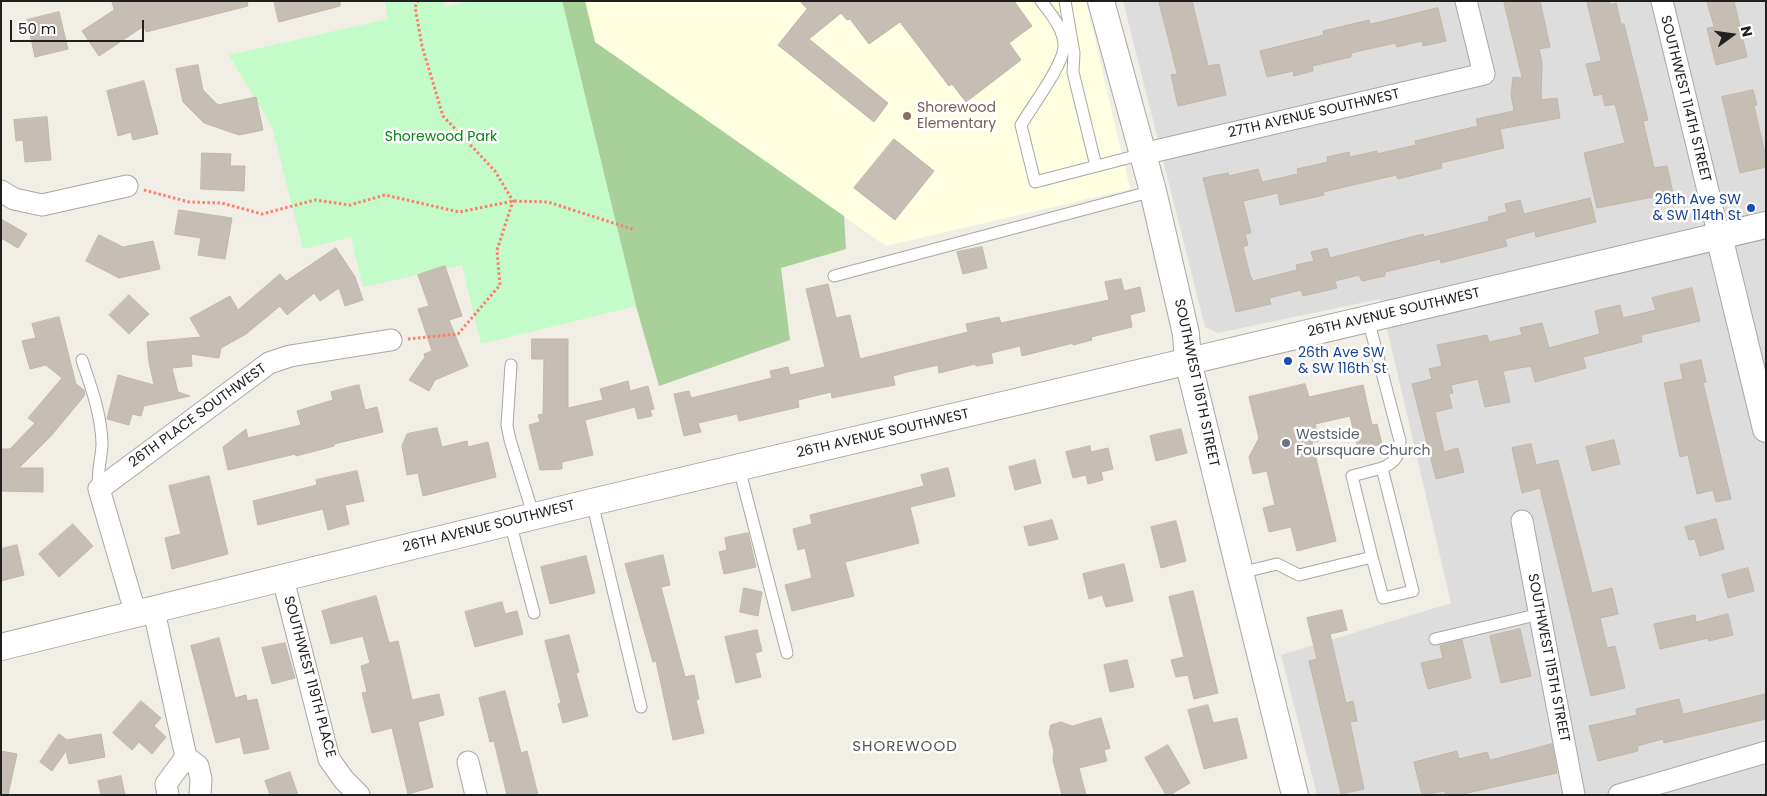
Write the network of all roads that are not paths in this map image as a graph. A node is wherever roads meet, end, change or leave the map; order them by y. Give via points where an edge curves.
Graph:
1 (1041, 1) edge
2 (1065, 1) edge
3 (1102, 1) edge
4 (1466, 1) edge
5 (1662, 1) edge
6 (1057, 66) junction
7 (1072, 72) junction
8 (1143, 154) junction
9 (1096, 166) junction
10 (126, 186) road end
11 (1, 191) edge
12 (1153, 191) junction
13 (1766, 226) edge
14 (1719, 236) junction
15 (834, 276) dead end
16 (1368, 319) junction
17 (391, 340) road end
18 (82, 360) dead end
19 (1188, 361) junction
20 (511, 366) dead end
21 (1766, 430) edge
22 (739, 468) junction
23 (1382, 468) junction
24 (99, 489) junction
25 (592, 502) junction
26 (522, 520) junction
27 (1522, 521) dead end
28 (1372, 557) junction
29 (1240, 573) junction
30 (282, 579) junction
31 (145, 613) junction
32 (534, 613) dead end
33 (1540, 614) junction
34 (1435, 639) dead end
35 (1, 647) edge
36 (787, 653) dead end
37 (641, 707) dead end
38 (1766, 752) edge
39 (186, 757) junction
40 (468, 762) dead end
41 (168, 795) edge
42 (200, 795) edge
43 (360, 795) edge
44 (476, 795) edge
45 (1295, 795) edge
46 (1574, 795) edge
47 (1620, 795) edge

1 - 6 lane via 1060,30 1064,46
2 - 7 lane via 1074,53
3 - 8 street, SOUTHWEST 116TH STREET
4 - 8 street, 27TH AVENUE SOUTHWEST via 1484,74
5 - 14 street, SOUTHWEST 114TH STREET
6 - 7 lane
6 - 9 lane via 1021,125 1035,182
7 - 9 lane
8 - 9 lane
8 - 12 street, SOUTHWEST 116TH STREET
10 - 11 street via 42,205 14,199
12 - 15 lane
12 - 19 street, SOUTHWEST 116TH STREET via 1186,334
13 - 14 street, 26TH AVENUE SOUTHWEST
14 - 16 street, 26TH AVENUE SOUTHWEST
14 - 21 street, SOUTHWEST 114TH STREET
16 - 19 street, 26TH AVENUE SOUTHWEST
16 - 23 lane via 1400,441 1399,455 1392,464
17 - 24 street, 26TH PLACE SOUTHWEST via 290,356 269,363
18 - 24 lane via 97,402 102,443 97,476
19 - 22 street, 26TH AVENUE SOUTHWEST
19 - 29 street, SOUTHWEST 116TH STREET
20 - 26 lane via 507,425
22 - 25 street, 26TH AVENUE SOUTHWEST
22 - 36 lane
23 - 28 lane via 1352,476
23 - 28 lane via 1413,591 1383,598
24 - 31 street
25 - 26 street, 26TH AVENUE SOUTHWEST
25 - 37 lane
26 - 30 street, 26TH AVENUE SOUTHWEST
26 - 32 lane
27 - 33 street, SOUTHWEST 115TH STREET
28 - 29 lane via 1299,575 1278,564
29 - 45 street, SOUTHWEST 116TH STREET
30 - 31 street, 26TH AVENUE SOUTHWEST
30 - 43 street, SOUTHWEST 119TH PLACE via 329,759
31 - 35 street, 26TH AVENUE SOUTHWEST
31 - 39 street
33 - 34 lane
33 - 46 street, SOUTHWEST 115TH STREET
38 - 47 street
39 - 41 street via 166,784
39 - 42 street via 198,766
40 - 44 street

